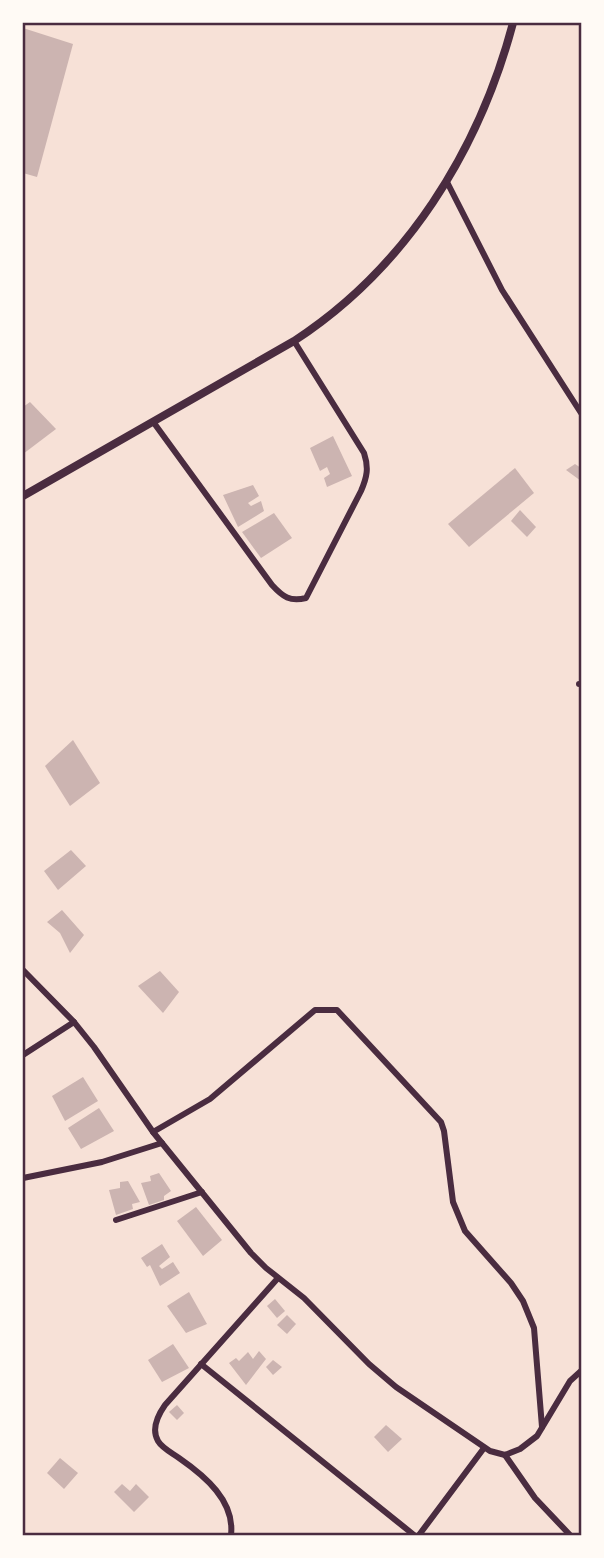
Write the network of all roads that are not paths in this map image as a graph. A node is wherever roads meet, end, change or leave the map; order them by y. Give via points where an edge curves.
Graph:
1 (513, 23) edge
2 (447, 182) junction
3 (294, 341) junction
4 (581, 413) edge
5 (154, 423) junction
6 (23, 496) edge
7 (23, 970) edge
8 (74, 1022) junction
9 (23, 1055) edge
10 (153, 1132) junction
11 (162, 1143) junction
12 (23, 1178) edge
13 (202, 1192) junction
14 (116, 1220) dead end
15 (278, 1278) junction
16 (201, 1364) junction
17 (581, 1371) edge
18 (542, 1427) junction
19 (484, 1448) junction
20 (505, 1455) junction
21 (231, 1535) edge
22 (416, 1535) edge
23 (569, 1535) edge

1 - 2 street via 493,87
2 - 3 street via 382,269
2 - 4 street via 502,290
3 - 5 street
3 - 5 street via 368,465 361,491 306,598 293,601 272,585
5 - 6 street
7 - 8 street
8 - 9 street
8 - 10 street
10 - 11 street
10 - 18 street via 210,1099 315,1010 337,1010 441,1122 453,1202 464,1231 511,1283 534,1328
11 - 12 street via 102,1162
11 - 13 street
13 - 14 street
13 - 15 street via 251,1253
15 - 16 street
15 - 19 street via 396,1387
16 - 21 street via 158,1416 156,1438 203,1474 229,1510
16 - 22 street
17 - 18 street
18 - 20 street via 520,1450
19 - 20 street
19 - 22 street
20 - 23 street

